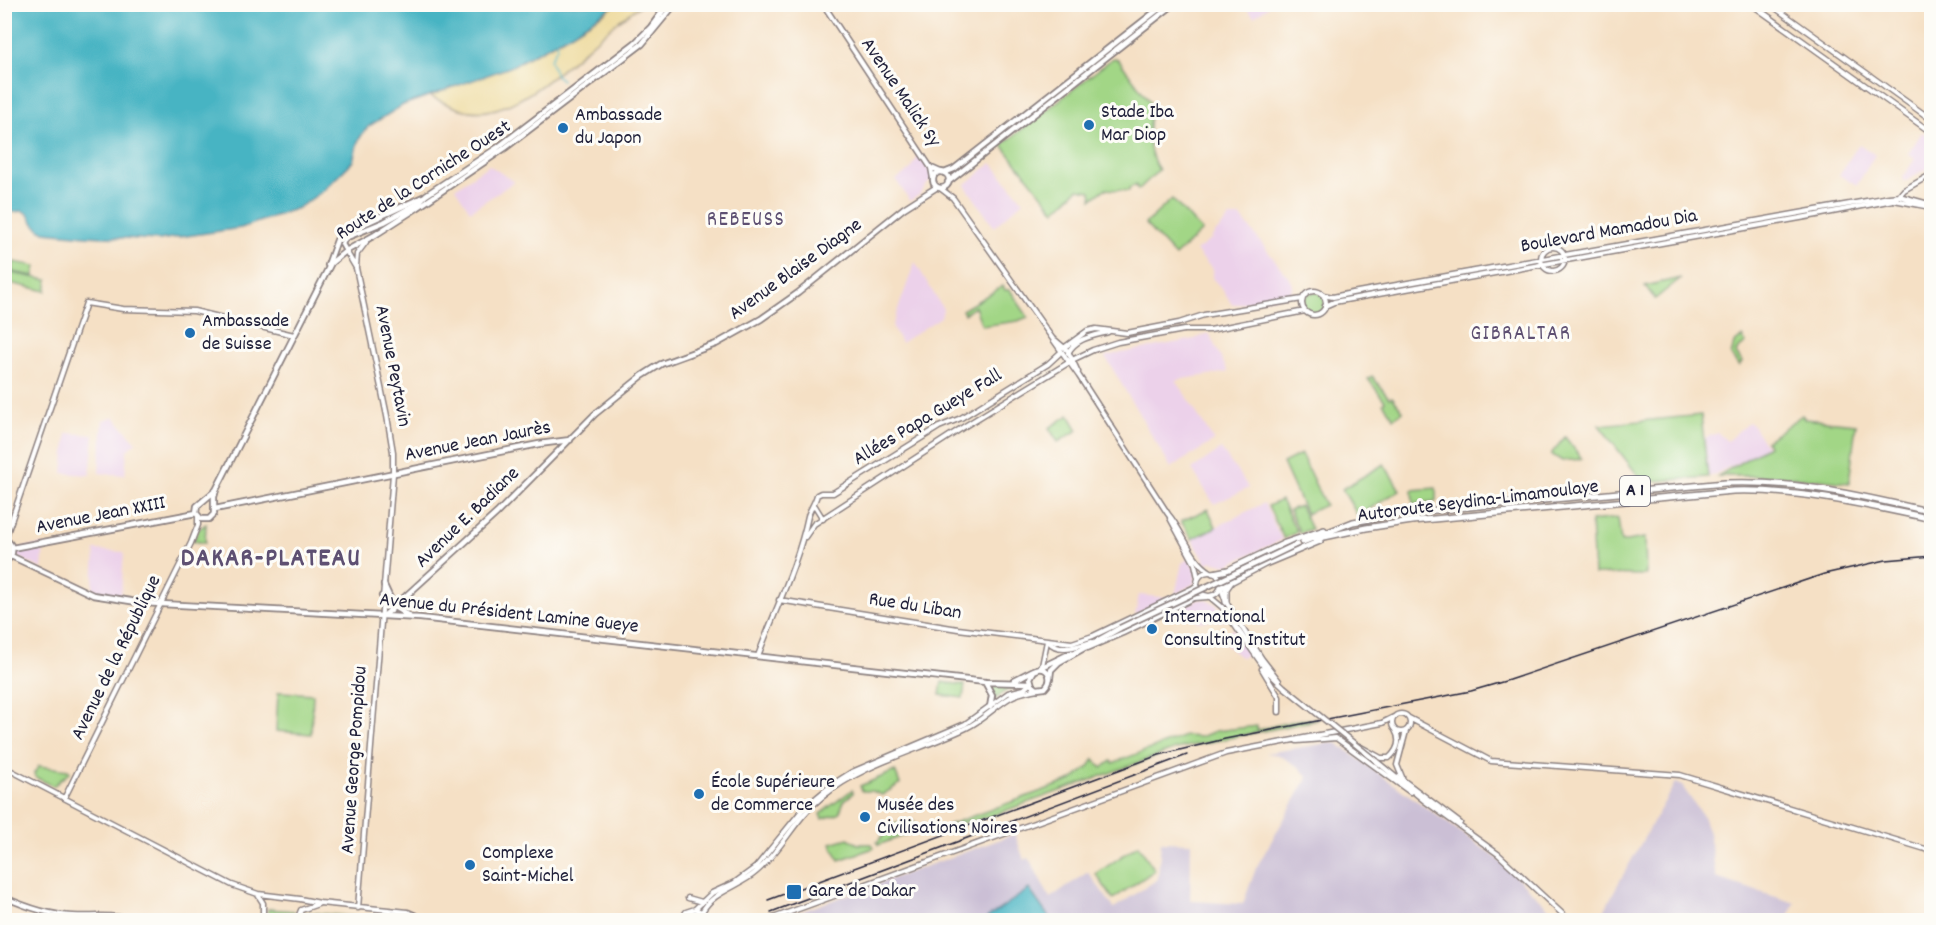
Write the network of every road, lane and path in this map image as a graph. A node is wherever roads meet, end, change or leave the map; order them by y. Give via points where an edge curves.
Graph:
1 (668, 4) edge
2 (675, 4) edge
3 (823, 4) edge
4 (1165, 4) edge
5 (1174, 4) edge
6 (1751, 4) edge
7 (1770, 4) edge
8 (1932, 120) edge
9 (1932, 133) edge
10 (931, 168) junction
11 (943, 173) junction
12 (1932, 174) edge
13 (948, 182) junction
14 (936, 184) junction
15 (1904, 190) junction
16 (426, 195) junction
17 (1899, 196) junction
18 (953, 198) junction
19 (1893, 200) junction
20 (1912, 200) junction
21 (1932, 206) edge
22 (369, 238) junction
23 (346, 250) junction
24 (1565, 258) junction
25 (1542, 262) junction
26 (356, 268) junction
27 (322, 281) junction
28 (1324, 296) junction
29 (1302, 299) junction
30 (1325, 306) junction
31 (1305, 311) junction
32 (295, 336) junction
33 (1053, 337) junction
34 (1067, 349) junction
35 (1061, 352) junction
36 (1070, 362) junction
37 (570, 440) junction
38 (393, 474) junction
39 (216, 490) junction
40 (204, 501) junction
41 (814, 506) junction
42 (215, 508) junction
43 (1932, 510) edge
44 (1168, 514) junction
45 (197, 515) junction
46 (823, 519) junction
47 (1932, 519) edge
48 (206, 520) junction
49 (808, 521) junction
50 (814, 524) junction
51 (1337, 527) junction
52 (195, 532) junction
53 (1339, 534) junction
54 (5, 539) edge
55 (801, 542) junction
56 (1300, 543) junction
57 (12, 548) junction
58 (11, 556) junction
59 (4, 562) edge
60 (1212, 573) junction
61 (1244, 574) junction
62 (1198, 579) junction
63 (384, 585) junction
64 (1197, 585) junction
65 (1221, 588) junction
66 (382, 596) junction
67 (1209, 597) junction
68 (779, 600) junction
69 (1226, 602) junction
70 (162, 604) junction
71 (392, 609) junction
72 (383, 615) junction
73 (398, 616) junction
74 (411, 618) junction
75 (1048, 641) junction
76 (1095, 641) junction
77 (1079, 650) junction
78 (1254, 655) junction
79 (758, 656) junction
80 (1042, 666) junction
81 (1035, 670) junction
82 (1274, 676) junction
83 (1050, 678) junction
84 (1012, 681) junction
85 (985, 682) junction
86 (1030, 683) junction
87 (1037, 689) junction
88 (990, 707) junction
89 (1279, 712) dead end
90 (1396, 716) junction
91 (1409, 718) junction
92 (1382, 723) junction
93 (1422, 724) junction
94 (1394, 729) junction
95 (1407, 730) junction
96 (1334, 731) junction
97 (1336, 738) junction
98 (1283, 741) junction
99 (1390, 757) junction
100 (1377, 759) junction
101 (1397, 764) junction
102 (4, 767) edge
103 (1389, 770) junction
104 (1404, 780) junction
105 (65, 797) junction
106 (1426, 802) junction
107 (1466, 829) junction
108 (1932, 851) edge
109 (258, 894) junction
110 (4, 897) edge
111 (688, 898) dead end
112 (702, 902) junction
113 (320, 903) junction
114 (358, 908) junction
115 (695, 909) junction
116 (702, 912) junction
117 (134, 921) edge
118 (263, 921) edge
119 (297, 921) edge
120 (419, 921) edge
121 (682, 921) edge
122 (706, 921) edge
123 (768, 921) edge
124 (1569, 921) edge

1 - 16 main road, Route de la Corniche Ouest via 635,43 497,148
2 - 22 main road, Route de la Corniche Ouest via 630,53 505,148
3 - 10 street, Avenue Malick Sy
4 - 11 main road via 954,169
5 - 13 main road
6 - 9 street
7 - 8 street
10 - 11 street, Avenue Malick Sy
10 - 14 street, Avenue Malick Sy
11 - 13 main road
11 - 14 main road via 935,175
12 - 15 street
13 - 14 main road via 945,187
13 - 18 street
14 - 18 street
14 - 37 main road, Avenue Blaise Diagne via 761,319 716,344 653,368 595,414
15 - 17 street
15 - 20 street
16 - 23 main road via 404,212 345,238 342,244
16 - 27 main road, Route de la Corniche Ouest via 342,234
17 - 19 street
17 - 20 street
17 - 24 street, Boulevard Mamadou Dia
18 - 33 street
19 - 21 street
19 - 24 street, Boulevard Mamadou Dia
20 - 21 street
22 - 23 main road, Route de la Corniche Ouest
22 - 26 street via 357,254
23 - 26 street, Avenue Peytavin
23 - 27 main road, Route de la Corniche Ouest via 334,260
24 - 25 street, Boulevard Mamadou Dia
24 - 25 street via 1555,271 1547,270
24 - 25 street via 1559,249 1551,247 1544,251
25 - 28 street, Boulevard Mamadou Dia
25 - 30 street, Boulevard Mamadou Dia
26 - 38 street, Avenue Peytavin via 387,416
27 - 32 main road
28 - 29 street via 1312,290
28 - 30 street
29 - 31 street
29 - 34 street via 1127,333 1108,332 1087,337
30 - 31 street via 1317,314
31 - 36 street via 1210,330 1184,330 1118,342
32 - 39 main road
32 - 54 street via 194,311 123,309 86,303
33 - 34 street
33 - 35 street
34 - 35 street
34 - 36 street
35 - 36 street
35 - 41 street, Allées Papa Gueye Fall via 961,418 939,427 838,490 819,494
36 - 44 street
36 - 46 street, Allées Papa Gueye Fall
37 - 38 main road, Avenue Jean Jaurès
37 - 71 main road, Avenue E. Badiane
38 - 42 main road, Avenue Jean Jaurès
38 - 63 street, Avenue Peytavin
39 - 40 main road
39 - 42 main road
40 - 42 main road
40 - 45 main road via 197,506
41 - 46 street
41 - 49 street
42 - 48 main road via 213,516
43 - 51 highway, Autoroute Seydina-Limamoulaye / A 1 via 1833,490 1759,482 1701,484 1412,513
44 - 60 street via 1202,566
44 - 62 street via 1197,569
45 - 48 main road
45 - 52 street, Avenue de la République
45 - 57 main road, Avenue Jean XXIII
46 - 50 street, Allées Papa Gueye Fall
47 - 53 highway, Autoroute Seydina-Limamoulaye / A 1 via 1805,494 1733,491 1445,518
48 - 52 street, Avenue de la République
49 - 50 street
49 - 55 street
50 - 55 street
51 - 56 highway, Autoroute Seydina-Limamoulaye / A 1
51 - 60 highway
52 - 70 street, Avenue de la République
53 - 56 highway, Autoroute Seydina-Limamoulaye / A 1
53 - 61 highway
54 - 57 main road
55 - 68 street
56 - 76 main road, A 1, bridge
57 - 58 main road
58 - 59 main road
58 - 70 main road, Avenue du Président Lamine Gueye via 93,595
60 - 62 street
60 - 65 street via 1220,579
61 - 65 highway
61 - 69 highway via 1227,586
62 - 64 street
63 - 66 street, Avenue Peytavin
63 - 71 main road
64 - 67 street via 1200,593
64 - 75 street via 1084,640
65 - 67 street
65 - 69 street
66 - 71 main road
66 - 72 street, Avenue Peytavin
67 - 77 street via 1194,598
67 - 78 street via 1222,607
68 - 75 street, Rue du Liban
68 - 79 street
69 - 82 street
70 - 72 main road, Avenue du Président Lamine Gueye
70 - 105 street, Avenue de la République
71 - 72 main road, Avenue E. Badiane
71 - 73 main road
71 - 74 main road
72 - 73 main road, Avenue du Président Lamine Gueye
72 - 114 street, Avenue George Pompidou
73 - 74 main road, Avenue du Président Lamine Gueye
74 - 79 main road, Avenue du Président Lamine Gueye
75 - 76 street via 1060,648
75 - 80 street
76 - 77 main road, A 1
77 - 80 main road, A 1
77 - 83 main road, A 1 via 1055,665
78 - 82 street
78 - 89 street via 1278,697
79 - 85 main road, Avenue du Président Lamine Gueye
80 - 81 main road, A 1
81 - 83 main road via 1045,670
81 - 84 main road, Avenue du Président Lamine Gueye
81 - 86 main road
82 - 100 street, bridge via 1305,706
83 - 87 main road via 1047,687
84 - 85 main road, Avenue du Président Lamine Gueye
84 - 86 main road, Avenue du Président Lamine Gueye
85 - 88 main road via 992,695
86 - 87 main road
86 - 88 street
87 - 116 street via 1011,697 966,729 844,781 806,812 762,867 715,897
88 - 112 street via 965,724 852,772 833,784 804,808 756,867
90 - 91 street via 1403,714
90 - 92 street
90 - 94 street via 1392,721
91 - 93 street
91 - 95 street
92 - 94 street
92 - 96 street
93 - 95 street
93 - 108 street via 1491,762 1680,775
94 - 95 street
94 - 99 street via 1399,741
95 - 101 street
96 - 97 street
96 - 98 street
97 - 98 street
97 - 106 street
98 - 123 street via 1226,753
99 - 100 street
99 - 101 street
100 - 103 street
101 - 103 street
101 - 104 street
102 - 105 street
103 - 104 street
103 - 106 street
104 - 107 street
105 - 109 street via 232,885
106 - 107 street
107 - 124 street
109 - 113 street
109 - 118 street via 263,903
110 - 117 street via 60,915 103,915
111 - 112 street
112 - 115 street
113 - 114 street
113 - 119 street via 301,910
114 - 120 street via 408,912
115 - 116 street
115 - 121 street via 686,912
116 - 122 street

